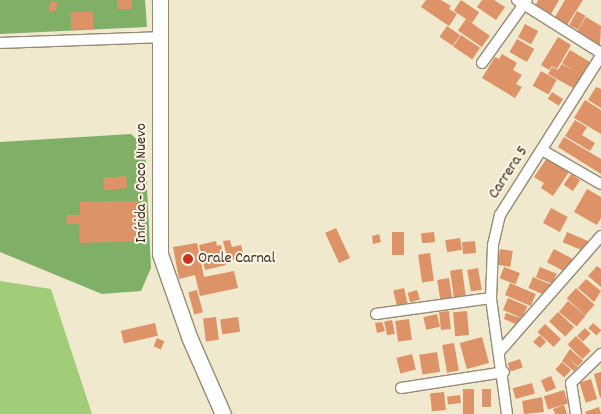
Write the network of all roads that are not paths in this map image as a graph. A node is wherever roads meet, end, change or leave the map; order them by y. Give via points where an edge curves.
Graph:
1 (160, 0) edge
2 (523, 1) edge
3 (160, 37) junction
4 (0, 43) edge
5 (601, 55) edge
6 (482, 63) dead end
7 (542, 150) junction
8 (601, 184) edge
9 (601, 236) edge
10 (491, 298) junction
11 (376, 314) dead end
12 (500, 351) junction
13 (601, 354) edge
14 (504, 372) junction
15 (401, 388) dead end
16 (223, 414) edge
17 (507, 414) edge
18 (576, 414) edge

1 - 3 street, Inírida - Coco Nuevo
2 - 5 street
2 - 6 street
3 - 4 street
3 - 16 street, Inírida - Coco Nuevo via 160,254 190,339
5 - 7 street, Carrera 5
7 - 8 street
7 - 10 street, Carrera 5 via 500,215 493,245
9 - 12 street
10 - 11 street
10 - 12 street, Carrera 5
12 - 14 street, Carrera 5
13 - 18 street via 571,383
14 - 15 street
14 - 17 street, Carrera 5

